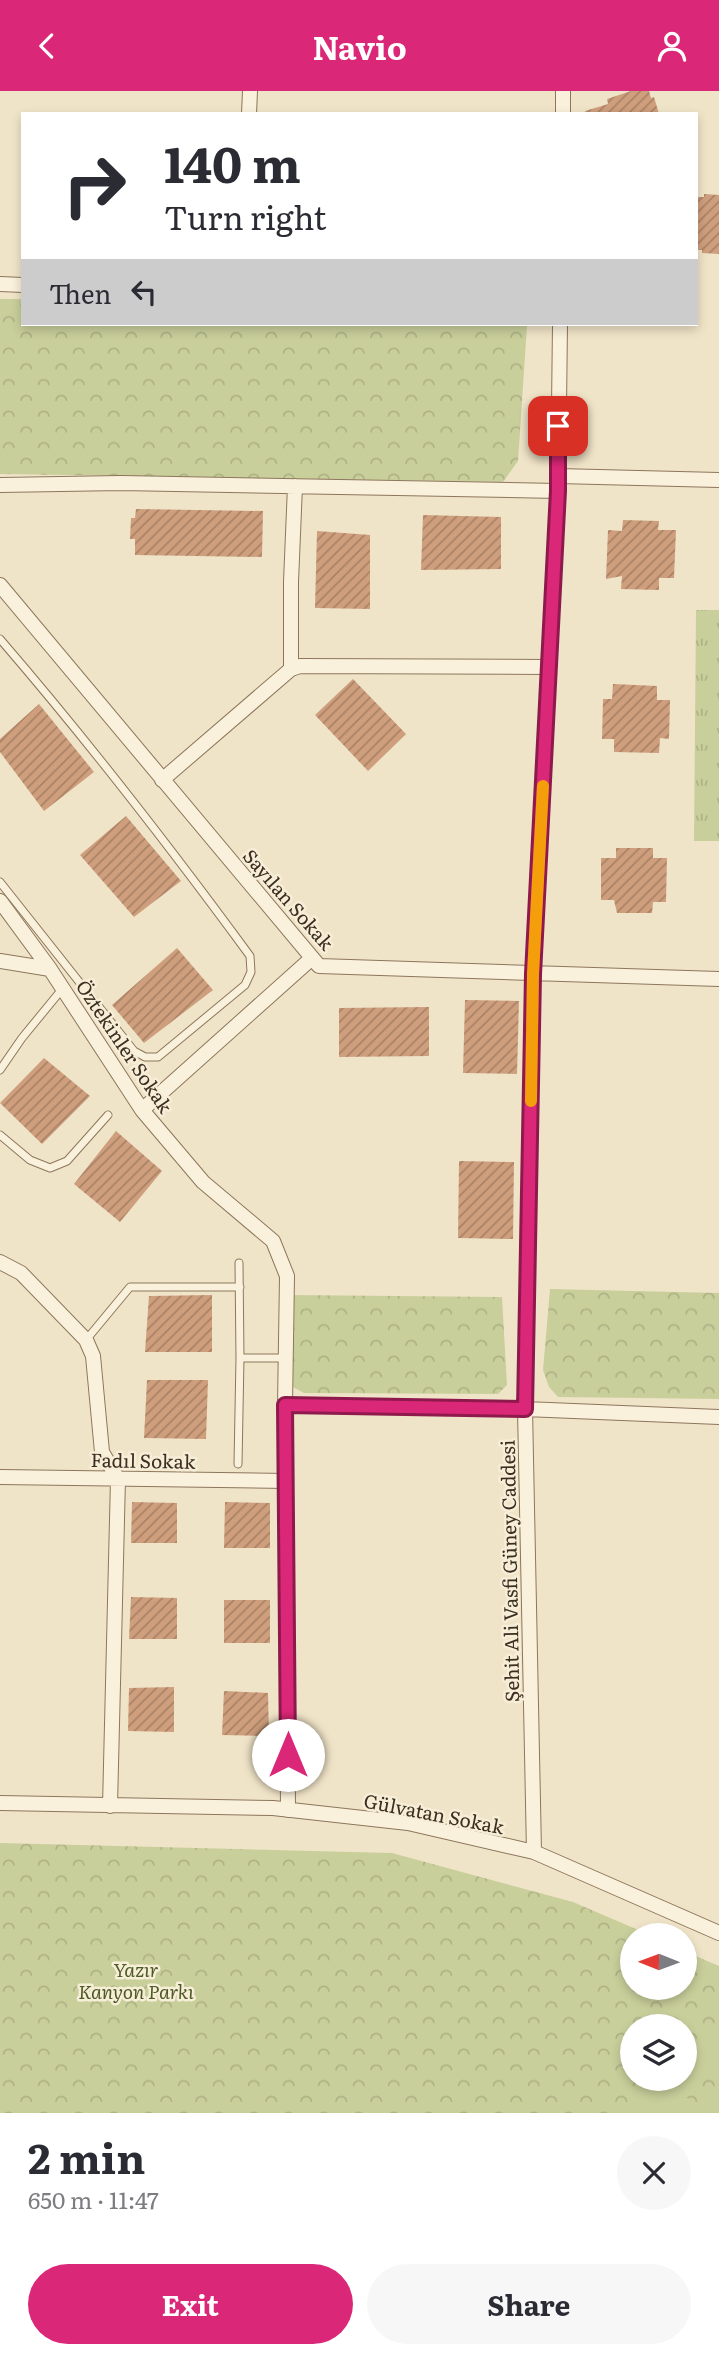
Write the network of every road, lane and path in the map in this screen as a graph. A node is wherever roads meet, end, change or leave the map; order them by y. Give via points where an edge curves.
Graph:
1 (250, 91) edge
2 (563, 91) edge
3 (249, 112) edge
4 (563, 112) edge
5 (0, 284) edge
6 (21, 285) edge
7 (560, 326) edge
8 (719, 480) edge
9 (558, 484) junction
10 (0, 485) edge
11 (295, 486) junction
12 (0, 585) edge
13 (0, 639) edge
14 (548, 667) junction
15 (291, 669) junction
16 (162, 780) junction
17 (0, 882) edge
18 (0, 901) edge
19 (312, 958) junction
20 (0, 961) edge
21 (50, 969) junction
22 (533, 974) junction
23 (719, 979) edge
24 (63, 988) junction
25 (0, 1070) edge
26 (142, 1110) junction
27 (108, 1115) dead end
28 (0, 1135) edge
29 (0, 1262) edge
30 (239, 1263) dead end
31 (240, 1287) junction
32 (86, 1340) junction
33 (286, 1358) junction
34 (240, 1359) junction
35 (285, 1405) junction
36 (525, 1409) junction
37 (719, 1417) edge
38 (238, 1464) dead end
39 (0, 1477) edge
40 (118, 1479) junction
41 (286, 1481) junction
42 (0, 1804) edge
43 (110, 1806) junction
44 (288, 1810) junction
45 (534, 1852) junction
46 (719, 1933) edge

1 - 3 street
2 - 4 street
5 - 6 street
7 - 9 street, Şehit Ali Vasfi Güney Caddesi
8 - 9 street
9 - 11 street
9 - 14 street, Şehit Ali Vasfi Güney Caddesi
10 - 11 street
11 - 15 street
12 - 16 street, Sayılan Sokak
13 - 17 lane via 155,828 250,956 251,972 244,985 158,1057 145,1058 134,1051
14 - 15 street
14 - 22 street, Şehit Ali Vasfi Güney Caddesi
15 - 16 street
16 - 19 street, Sayılan Sokak
18 - 21 street, Öztekinler Sokak
19 - 22 street, Sayılan Sokak via 318,966
19 - 26 street
20 - 21 street
21 - 24 street, Öztekinler Sokak
22 - 23 street, Sayılan Sokak
22 - 36 street, Şehit Ali Vasfi Güney Caddesi
24 - 25 lane
24 - 26 street, Öztekinler Sokak
26 - 33 street, Öztekinler Sokak via 204,1182 273,1241 287,1276
27 - 28 lane via 67,1161 50,1168 30,1160
29 - 32 street via 21,1273
30 - 31 lane
31 - 32 lane via 130,1287
31 - 34 lane
32 - 40 street via 93,1356 102,1452
33 - 34 lane
33 - 35 street, Öztekinler Sokak
34 - 38 lane
35 - 36 street
35 - 41 street, Öztekinler Sokak
36 - 37 street
36 - 45 street, Şehit Ali Vasfi Güney Caddesi
39 - 40 street, Fadıl Sokak
40 - 41 street, Fadıl Sokak
40 - 43 street
41 - 44 street, Öztekinler Sokak
42 - 43 street, Gülvatan Sokak
43 - 44 street, Gülvatan Sokak
44 - 45 street, Gülvatan Sokak via 408,1823
45 - 46 street, Gülvatan Sokak

